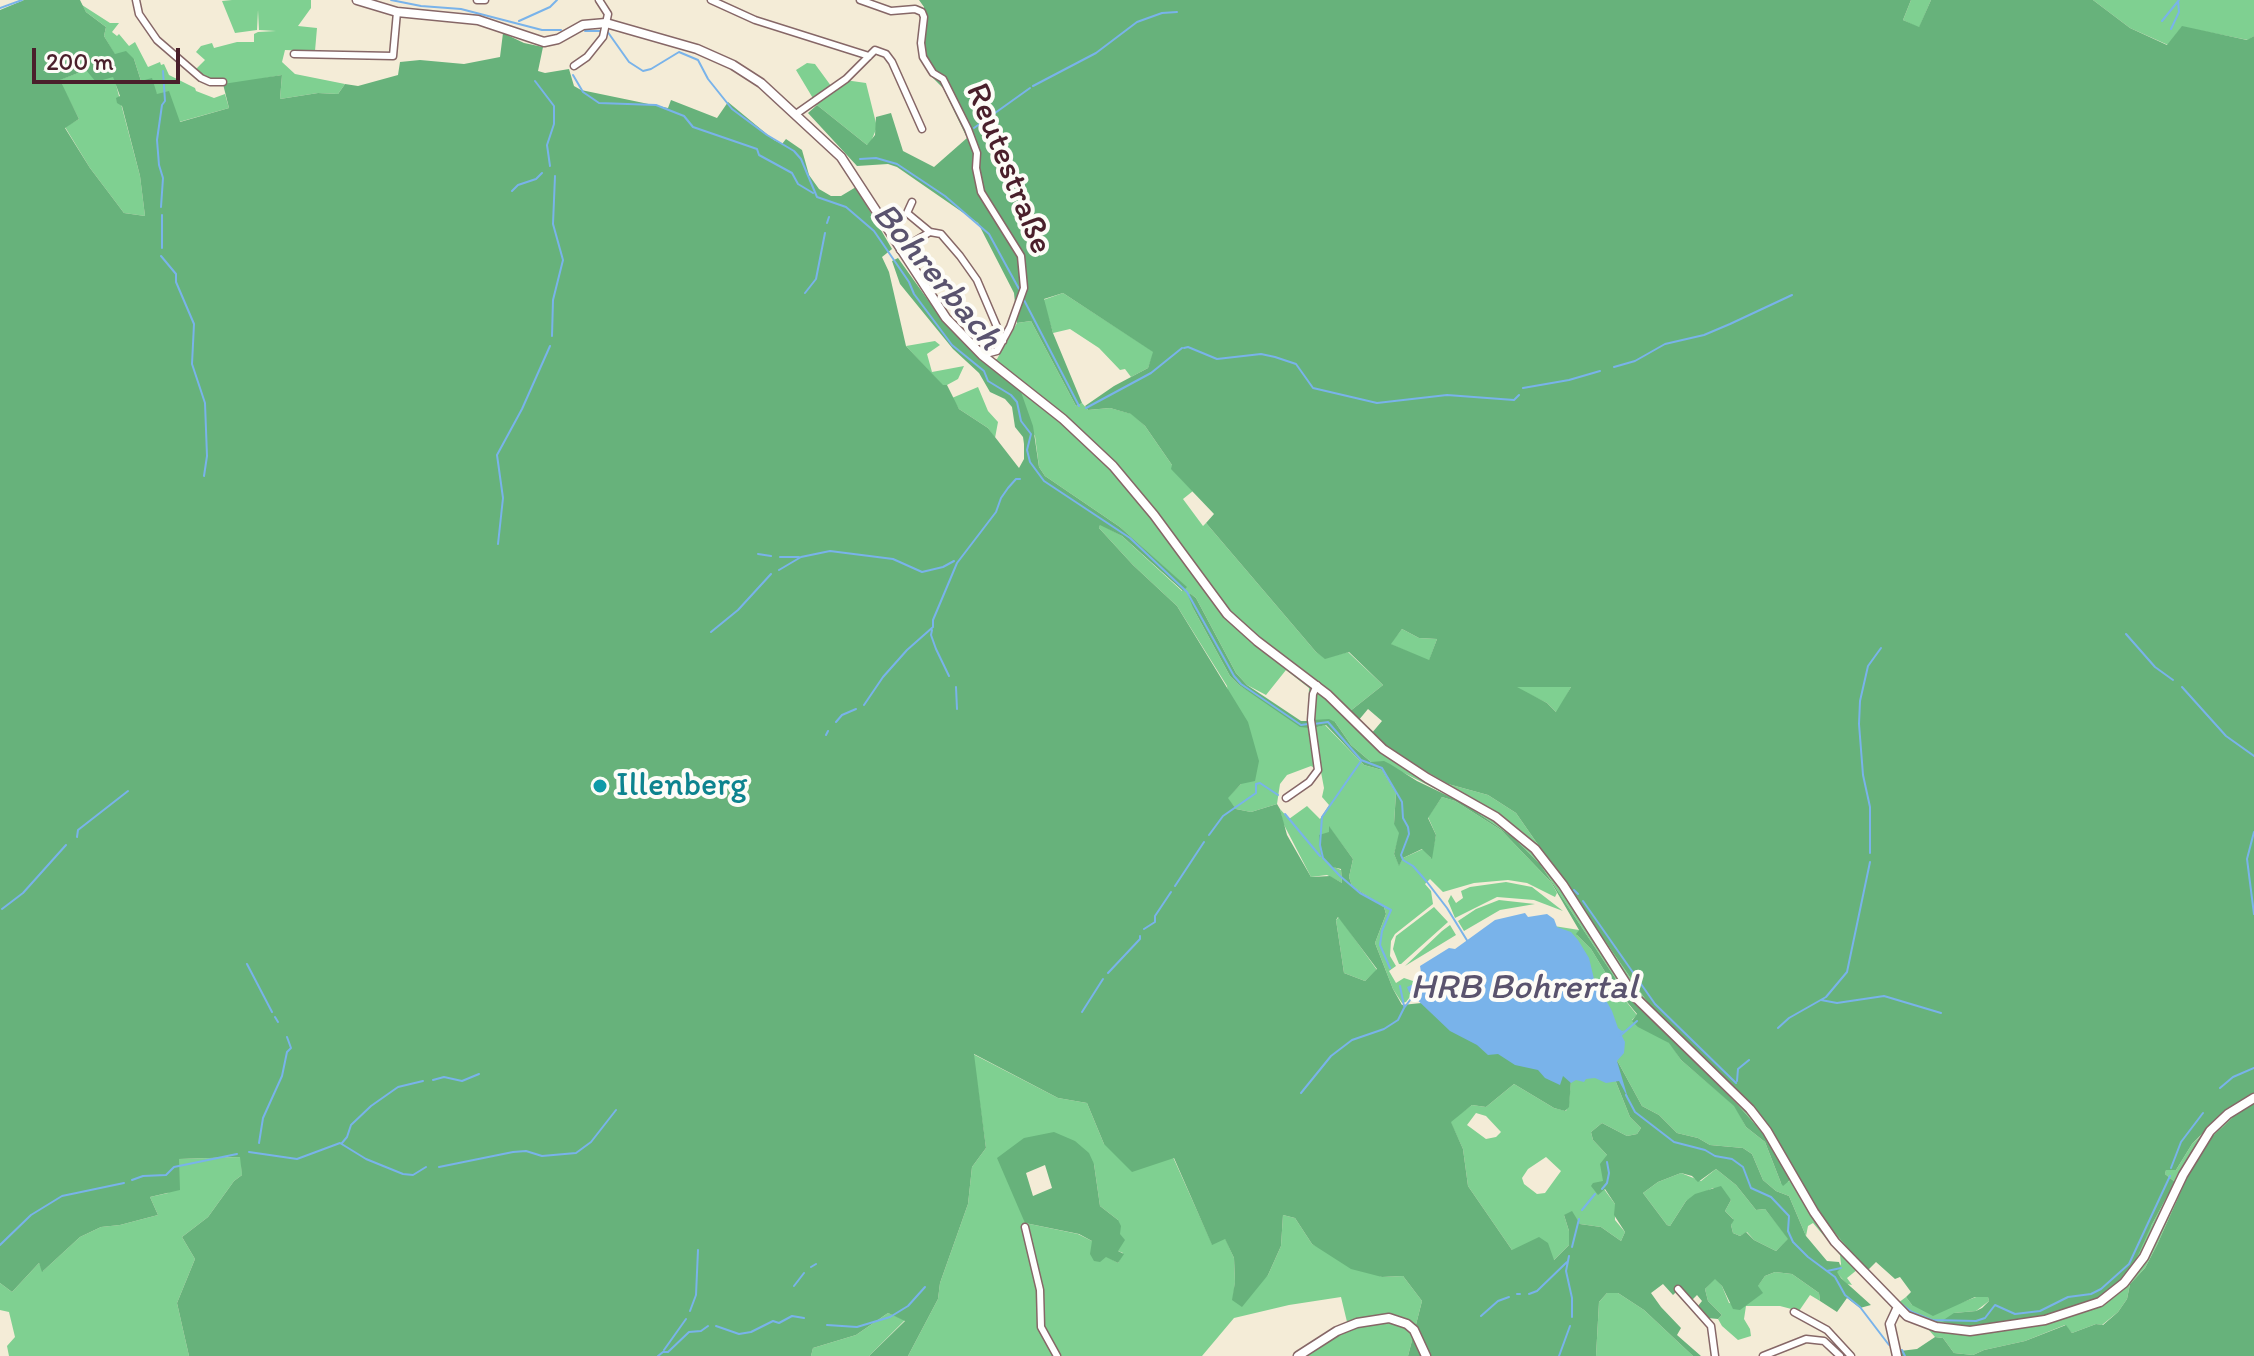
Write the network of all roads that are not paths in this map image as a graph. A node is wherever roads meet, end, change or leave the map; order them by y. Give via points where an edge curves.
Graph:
1 (136, 0) edge
2 (357, 0) edge
3 (477, 0) edge
4 (485, 0) edge
5 (599, 0) edge
6 (711, 0) edge
7 (860, 0) edge
8 (397, 12) junction
9 (606, 26) junction
10 (294, 54) dead end
11 (869, 56) junction
12 (574, 66) dead end
13 (223, 82) dead end
14 (796, 114) junction
15 (922, 129) dead end
16 (912, 202) dead end
17 (930, 232) junction
18 (900, 250) junction
19 (1003, 341) junction
20 (982, 355) junction
21 (1317, 685) junction
22 (1286, 798) dead end
23 (2254, 1098) edge
24 (1025, 1227) dead end
25 (1678, 1289) dead end
26 (1897, 1309) junction
27 (1794, 1312) dead end
28 (1057, 1356) edge
29 (1298, 1356) edge
30 (1426, 1356) edge
31 (1715, 1356) edge
32 (1763, 1356) edge
33 (1840, 1356) edge
34 (1851, 1356) edge
35 (1897, 1356) edge

1 - 13 street via 157,40 201,78
2 - 8 main road
3 - 4 street
5 - 9 street via 608,14
6 - 11 street via 755,20
7 - 19 street, Reutestraße via 891,11 918,9 924,17 923,57 943,79 968,129 981,192 1021,256 1024,288
8 - 9 main road via 478,20 544,42 583,25
8 - 10 street via 393,56
9 - 12 street via 603,37
9 - 14 main road via 697,49 733,65
11 - 14 street
11 - 15 street via 875,50 892,62
14 - 18 main road via 841,157
16 - 17 street via 907,213
17 - 18 street
17 - 19 street via 941,234 973,274
18 - 20 main road via 946,318
19 - 20 street via 997,351
20 - 21 main road via 1113,466 1227,614
21 - 22 street via 1311,724 1316,775
21 - 26 main road via 1405,766 1496,817 1535,849 1634,996 1755,1115 1827,1231
23 - 26 main road via 2210,1131 2139,1265 2100,1302 2045,1320 1970,1331 1923,1324
24 - 28 street via 1040,1290 1041,1327
25 - 31 street via 1711,1326
26 - 35 main road via 1890,1324
27 - 34 street via 1827,1330
29 - 30 main road via 1337,1331 1389,1318 1414,1330
32 - 33 street via 1806,1339 1824,1341

